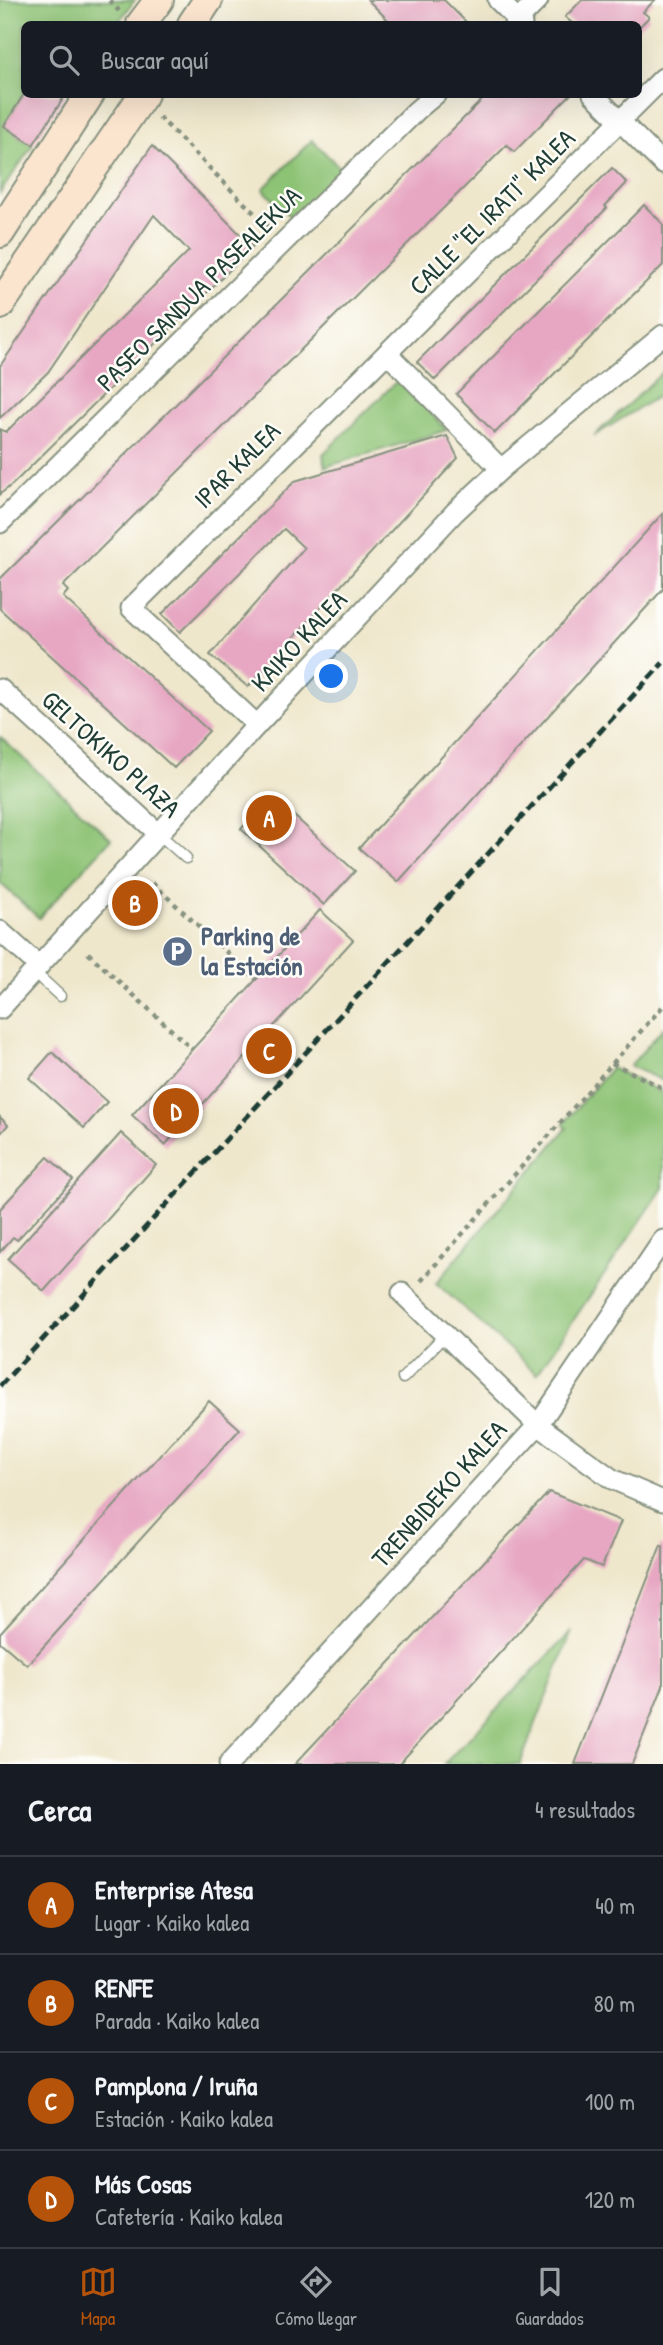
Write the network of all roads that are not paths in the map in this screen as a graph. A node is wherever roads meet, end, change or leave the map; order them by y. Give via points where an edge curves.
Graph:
1 (159, 0) edge
2 (208, 0) edge
3 (498, 0) edge
4 (538, 0) edge
5 (143, 21) edge
6 (194, 21) edge
7 (516, 21) edge
8 (520, 21) edge
9 (663, 78) edge
10 (87, 98) edge
11 (431, 98) edge
12 (597, 98) edge
13 (149, 103) edge
14 (620, 121) junction
15 (663, 164) edge
16 (0, 233) edge
17 (0, 305) edge
18 (663, 335) edge
19 (387, 353) junction
20 (501, 469) junction
21 (0, 523) edge
22 (0, 689) edge
23 (257, 725) junction
24 (159, 834) junction
25 (186, 858) dead end
26 (0, 931) edge
27 (37, 969) junction
28 (60, 996) dead end
29 (0, 1009) edge
30 (663, 1240) edge
31 (402, 1293) dead end
32 (445, 1335) junction
33 (403, 1378) dead end
34 (538, 1424) junction
35 (663, 1501) edge
36 (229, 1764) edge

1 - 5 main road
2 - 6 main road
3 - 7 street
4 - 8 street
9 - 14 street, CALLE "EL IRATI" KALEA
10 - 16 main road
11 - 21 street, PASEO SANDUA PASEALEKUA
12 - 14 street
13 - 17 main road
14 - 15 street
14 - 19 street, CALLE "EL IRATI" KALEA
18 - 20 street, KAIKO KALEA
19 - 20 street
19 - 23 street, IPAR KALEA via 131,608
20 - 23 street, KAIKO KALEA via 455,512
22 - 24 street, GELTOKIKO PLAZA
23 - 24 street, KAIKO KALEA
24 - 25 lane, GELTOKIKO PLAZA
24 - 27 street, KAIKO KALEA
26 - 27 street
27 - 28 lane
27 - 29 street, KAIKO KALEA
30 - 34 street, TRENBIDEKO KALEA
31 - 32 street
32 - 33 lane
32 - 34 street
34 - 35 street via 612,1479
34 - 36 street, TRENBIDEKO KALEA

